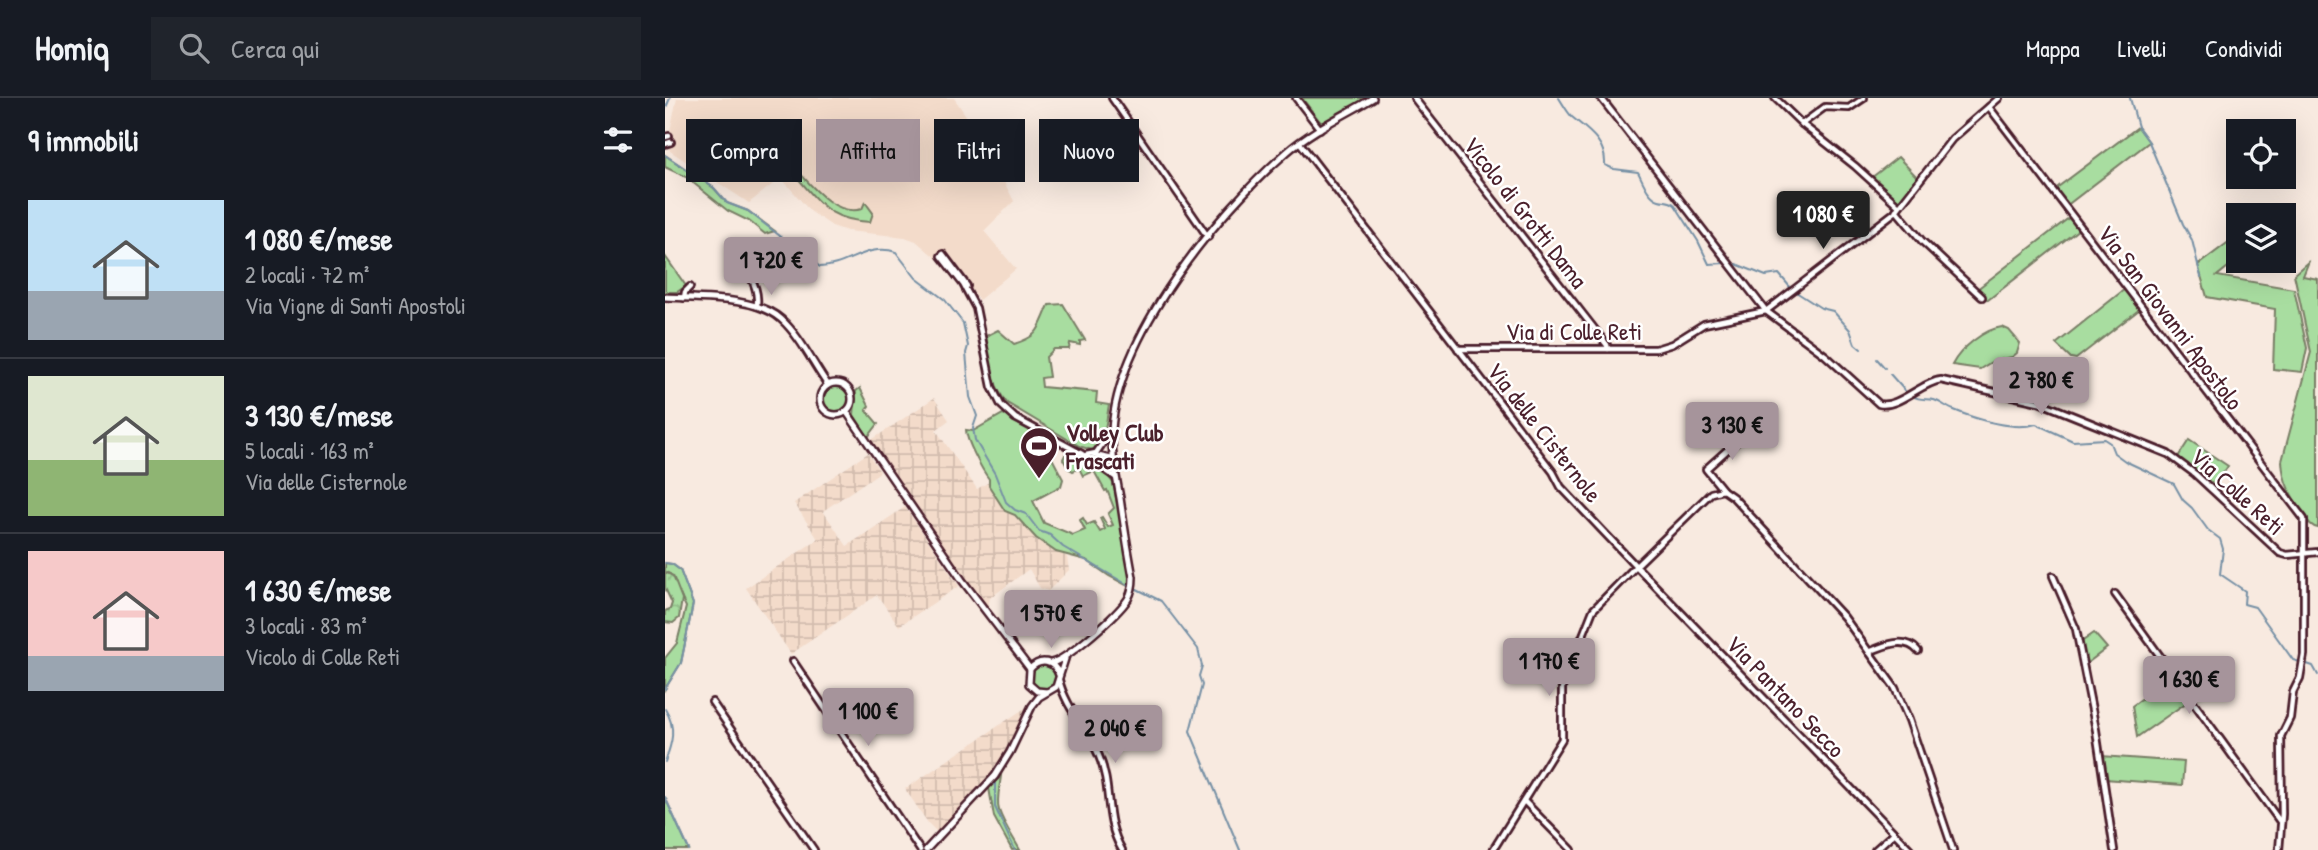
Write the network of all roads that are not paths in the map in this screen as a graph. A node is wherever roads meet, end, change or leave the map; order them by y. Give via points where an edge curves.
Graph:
1 (1112, 98) edge
2 (1296, 98) edge
3 (1373, 98) edge
4 (1414, 98) edge
5 (1601, 98) edge
6 (1775, 98) edge
7 (1864, 98) edge
8 (2000, 98) edge
9 (1989, 107) junction
10 (1802, 124) junction
11 (1320, 130) junction
12 (1300, 143) junction
13 (1898, 208) junction
14 (1208, 237) junction
15 (942, 255) dead end
16 (738, 258) dead end
17 (690, 287) dead end
18 (665, 297) edge
19 (1982, 297) dead end
20 (684, 298) junction
21 (757, 306) junction
22 (1766, 311) junction
23 (1458, 349) junction
24 (1608, 349) junction
25 (828, 385) junction
26 (846, 411) junction
27 (1112, 429) junction
28 (1744, 435) dead end
29 (1082, 454) junction
30 (1090, 455) junction
31 (1114, 459) junction
32 (1098, 464) junction
33 (1116, 477) junction
34 (1723, 490) junction
35 (2318, 552) edge
36 (2304, 554) junction
37 (1636, 566) junction
38 (2053, 576) dead end
39 (2115, 594) dead end
40 (1918, 651) dead end
41 (1869, 652) junction
42 (1065, 659) junction
43 (793, 661) dead end
44 (1051, 663) junction
45 (1030, 669) junction
46 (1059, 678) junction
47 (1029, 684) junction
48 (1047, 692) junction
49 (1066, 700) junction
50 (712, 702) dead end
51 (1032, 706) junction
52 (1524, 802) junction
53 (2282, 824) junction
54 (1894, 833) junction
55 (814, 850) edge
56 (920, 850) edge
57 (926, 850) edge
58 (1122, 850) edge
59 (1493, 850) edge
60 (1572, 850) edge
61 (1875, 850) edge
62 (1911, 850) edge
63 (1954, 850) edge
64 (2114, 850) edge
65 (2279, 850) edge

1 - 14 street
2 - 11 street
3 - 11 main road
4 - 24 street, Vicolo di Grotti Dama
5 - 22 street
6 - 10 street
7 - 10 street via 1849,108 1825,107
8 - 9 street
9 - 13 street via 1950,141
9 - 36 street, Via San Giovanni Apostolo via 2301,514
10 - 13 street
11 - 12 main road
12 - 14 main road via 1235,202
12 - 23 street, Via delle Cisternole
13 - 19 street via 1922,241
13 - 22 street
14 - 27 main road via 1167,291 1136,346 1121,382
15 - 29 street via 964,280 978,312 998,401 1014,417
16 - 21 street via 757,288
17 - 20 street
18 - 20 main road
20 - 21 main road
21 - 25 main road via 785,323
22 - 24 street, Via di Colle Reti via 1704,324 1663,347
22 - 36 street, Via Colle Reti via 1822,352 1880,405 1940,380 2039,402 2172,456 2280,553
23 - 24 street, Via di Colle Reti
23 - 37 street, Via delle Cisternole via 1561,488
25 - 26 main road via 840,383 849,390 852,402
25 - 26 main road via 820,396 823,409 833,415
26 - 45 main road via 962,580
27 - 30 street via 1102,447
27 - 31 main road
28 - 34 street via 1706,469
29 - 30 street
29 - 32 street
30 - 31 street
31 - 32 street
31 - 33 main road
32 - 33 street
33 - 42 main road via 1132,592 1120,609
34 - 37 street via 1711,493
34 - 41 street via 1844,617
35 - 36 street, Via Colle Reti
36 - 53 street, Via San Giovanni Apostolo via 2304,655 2290,718 2281,736
37 - 52 street via 1593,610 1562,688 1562,739
37 - 54 street, Via Pantano Secco
38 - 64 street via 2076,629
39 - 53 street
40 - 41 street via 1906,643
41 - 63 street via 1903,704
42 - 44 main road
42 - 46 main road
43 - 56 street
44 - 45 main road via 1041,662
44 - 46 main road
45 - 47 main road
46 - 48 main road via 1056,687
46 - 49 street
47 - 48 main road
47 - 51 main road
48 - 49 street
48 - 51 main road
49 - 58 street via 1099,756 1110,824
50 - 55 street
51 - 57 main road via 998,773
52 - 59 street
52 - 60 street
53 - 65 street, Via San Giovanni Apostolo
54 - 61 street
54 - 62 street, Via Pantano Secco

